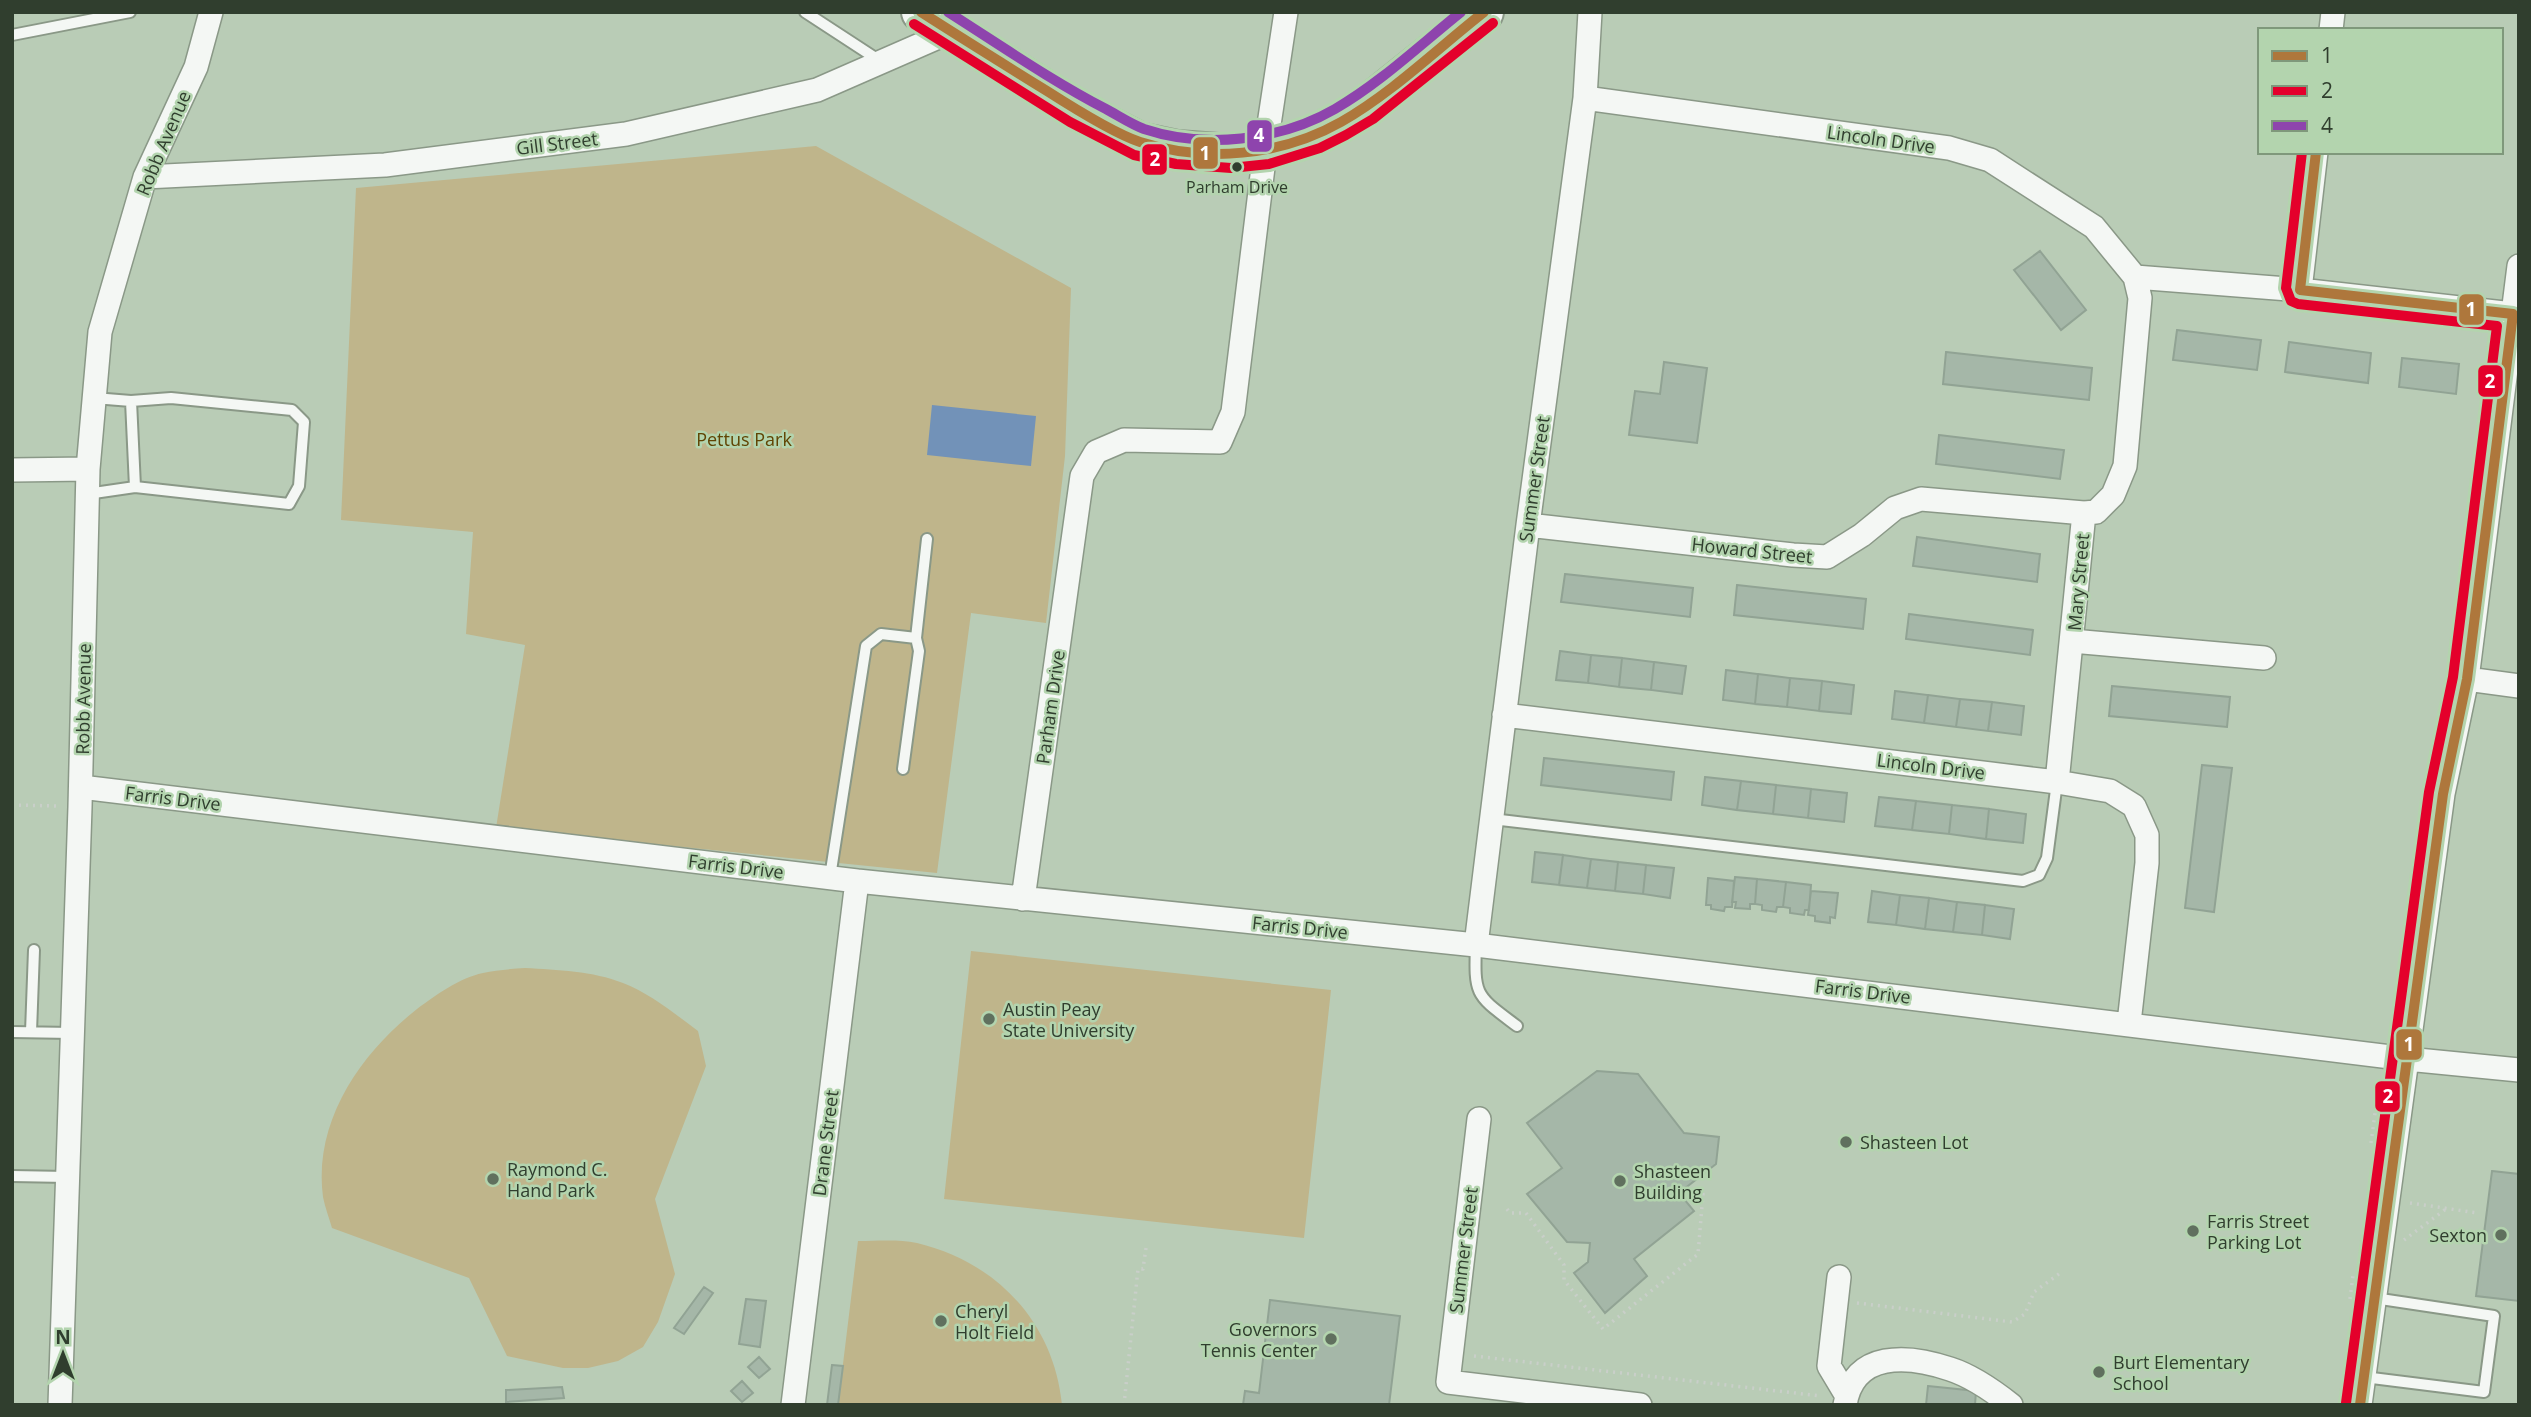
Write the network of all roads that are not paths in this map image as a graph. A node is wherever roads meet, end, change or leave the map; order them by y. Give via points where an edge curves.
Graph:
1 (130, 12) edge
2 (211, 12) edge
3 (805, 12) edge
4 (1286, 12) edge
5 (1484, 12) edge
6 (1590, 12) edge
7 (936, 22) edge
8 (12, 35) edge
9 (880, 61) junction
10 (1585, 98) junction
11 (1265, 151) junction
12 (2316, 154) edge
13 (145, 177) junction
14 (2519, 266) edge
15 (2135, 277) junction
16 (2300, 290) junction
17 (2513, 314) junction
18 (94, 398) junction
19 (131, 401) junction
20 (2509, 428) edge
21 (88, 469) junction
22 (12, 470) edge
23 (135, 487) junction
24 (87, 494) junction
25 (2084, 513) junction
26 (1528, 525) junction
27 (927, 539) dead end
28 (916, 638) junction
29 (2072, 641) junction
30 (2264, 658) dead end
31 (2468, 679) junction
32 (2519, 686) edge
33 (1504, 715) junction
34 (903, 769) dead end
35 (2057, 782) junction
36 (80, 787) junction
37 (1492, 819) junction
38 (830, 877) junction
39 (857, 881) junction
40 (1024, 899) junction
41 (1476, 945) junction
42 (34, 950) dead end
43 (2129, 1023) junction
44 (1517, 1026) dead end
45 (12, 1032) edge
46 (31, 1032) junction
47 (72, 1032) junction
48 (2407, 1059) junction
49 (2519, 1070) edge
50 (1479, 1119) dead end
51 (12, 1176) edge
52 (67, 1177) junction
53 (1839, 1277) dead end
54 (2373, 1298) junction
55 (2364, 1377) junction
56 (1531, 1398) edge
57 (1839, 1399) edge
58 (60, 1405) edge
59 (793, 1405) edge
60 (1640, 1405) edge
61 (2011, 1405) edge
62 (2360, 1405) edge

1 - 8 lane
2 - 13 street, Robb Avenue via 196,67
3 - 9 lane
4 - 11 street, Parham Drive
5 - 11 highway via 1364,108 1315,135
6 - 10 street, Summer Street
7 - 9 street, Gill Street
7 - 11 highway via 1077,110 1139,142 1231,154
9 - 13 street, Gill Street via 817,90 626,134 385,165
10 - 15 street, Lincoln Drive via 1949,148 1990,160 2094,227
10 - 26 street, Summer Street
11 - 40 street, Parham Drive via 1233,412 1220,442 1124,440 1096,452 1082,477
12 - 16 street
13 - 18 street, Robb Avenue via 100,332
14 - 17 street
15 - 16 street
15 - 25 street, Mary Street via 2140,298 2125,466 2113,495 2096,512
16 - 17 street
17 - 20 street
18 - 19 lane
18 - 21 street, Robb Avenue
19 - 23 lane
19 - 23 lane via 171,398 292,410 304,422 299,486 289,504
20 - 31 street
21 - 22 street
21 - 24 street, Robb Avenue
23 - 24 lane
24 - 36 street, Robb Avenue
25 - 26 street, Howard Street via 1921,499 1895,508 1827,557
25 - 29 street, Mary Street
26 - 33 street, Summer Street
27 - 28 lane
28 - 34 lane via 919,651
28 - 38 lane via 881,634 866,646
29 - 30 street
29 - 35 street, Mary Street
31 - 32 street
31 - 48 street via 2443,794
33 - 35 street, Lincoln Drive
33 - 37 street, Summer Street
35 - 37 lane via 2047,858 2039,875 2023,881
35 - 43 street, Lincoln Drive via 2110,791 2134,806 2147,835
36 - 38 street, Farris Drive
36 - 47 street, Robb Avenue
37 - 41 street, Summer Street
38 - 39 street, Farris Drive
39 - 40 street, Farris Drive
39 - 59 street, Drane Street
40 - 41 street, Farris Drive
41 - 43 street, Farris Drive
41 - 44 lane via 1475,981 1483,1001
42 - 46 lane
43 - 48 street, Farris Drive
45 - 46 lane
46 - 47 lane
47 - 52 street, Robb Avenue
48 - 49 street, Farris Drive
48 - 54 street
50 - 56 street, Summer Street via 1448,1382
51 - 52 lane
52 - 58 street, Robb Avenue
53 - 57 street via 1829,1366
54 - 55 street
54 - 55 lane via 2494,1316 2484,1392
55 - 62 street
56 - 60 street
57 - 61 street via 1859,1373 1877,1361 1899,1359 1950,1369 1988,1387

